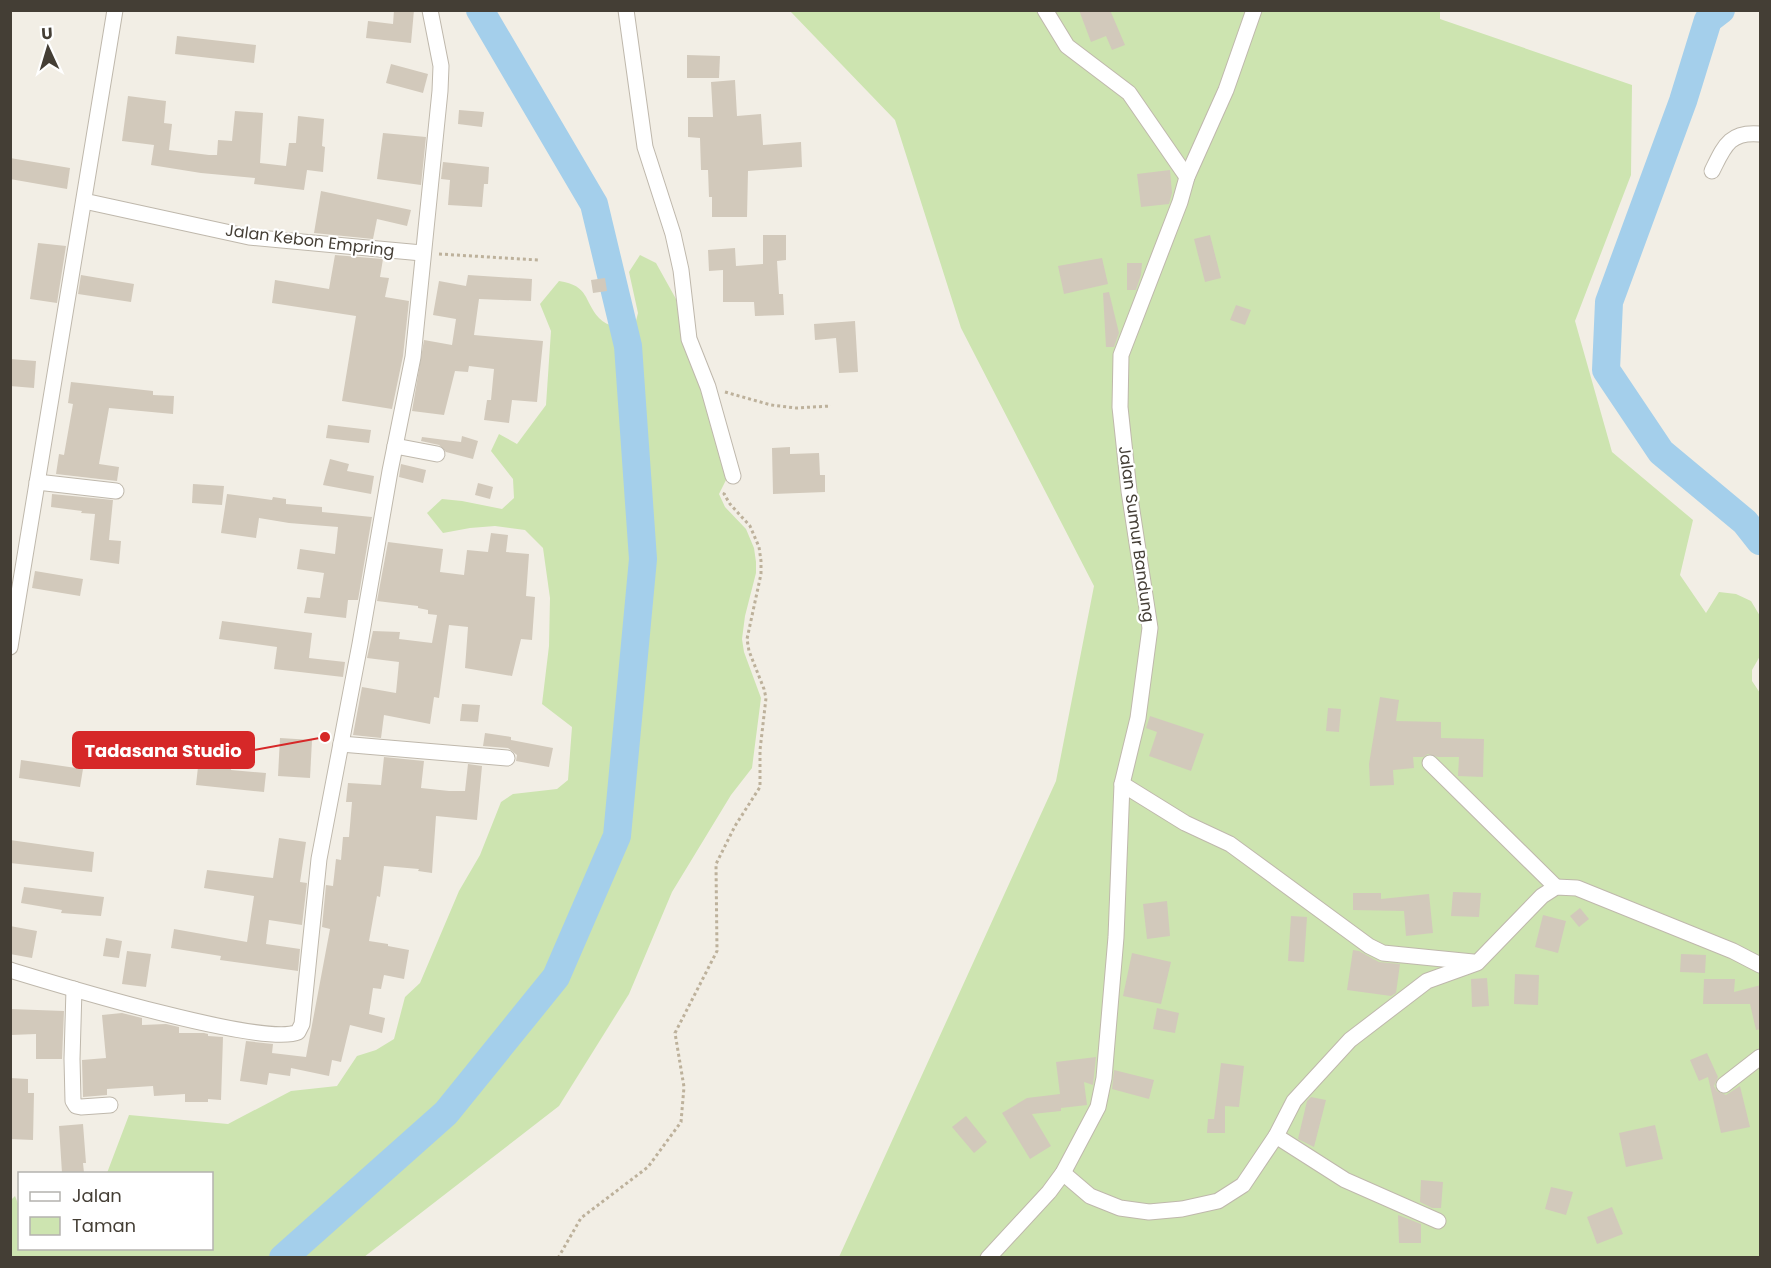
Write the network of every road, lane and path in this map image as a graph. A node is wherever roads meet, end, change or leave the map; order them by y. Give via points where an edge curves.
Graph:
1 (114, 10) edge
2 (430, 10) edge
3 (626, 10) edge
4 (1045, 10) edge
5 (1254, 10) edge
6 (1761, 134) edge
7 (1712, 171) dead end
8 (1187, 177) junction
9 (84, 201) junction
10 (422, 253) junction
11 (538, 260) dead end
12 (708, 387) junction
13 (831, 406) dead end
14 (395, 446) junction
15 (437, 454) dead end
16 (733, 476) joint
17 (37, 482) junction
18 (116, 491) dead end
19 (10, 647) edge
20 (341, 744) junction
21 (507, 758) dead end
22 (1430, 763) dead end
23 (1122, 784) junction
24 (1556, 887) junction
25 (1477, 963) junction
26 (1761, 965) edge
27 (10, 970) edge
28 (75, 989) junction
29 (1761, 1057) edge
30 (1724, 1085) dead end
31 (110, 1105) dead end
32 (1276, 1136) junction
33 (1063, 1173) junction
34 (1438, 1221) dead end
35 (558, 1257) edge
36 (988, 1257) edge

1 - 9 street
2 - 10 street via 441,66
3 - 12 street via 645,147 675,243 689,339
4 - 8 street via 1067,46 1130,93
5 - 8 street, Jalan Sumur Bandung via 1226,90
6 - 7 street via 1739,136 1725,144
8 - 23 street, Jalan Sumur Bandung via 1121,355 1120,407 1150,628 1138,718
9 - 10 street, Jalan Kebon Empring via 249,237
9 - 17 street
10 - 11 path
10 - 14 street via 413,357
12 - 13 path via 771,405
12 - 16 street
14 - 15 street
14 - 20 street
16 - 35 path via 724,494 750,526 761,561 747,639 766,698 760,787 716,864 717,951 675,1033 684,1087 681,1122 648,1167 581,1218
17 - 18 street
17 - 19 street
20 - 21 street
20 - 28 street via 319,860 302,1024 298,1032 283,1036 208,1024
22 - 24 street
23 - 25 street via 1185,823 1230,844 1383,953
23 - 33 street, Jalan Sumur Bandung via 1116,937 1104,1078 1098,1107
24 - 25 street via 1542,896
24 - 26 street via 1577,888
25 - 32 street via 1427,981 1350,1040 1294,1101
27 - 28 street
28 - 31 street via 73,1101 81,1107
29 - 30 street
32 - 33 street via 1243,1185 1218,1201 1182,1209 1149,1212 1120,1208 1090,1196
32 - 34 street via 1344,1180
33 - 36 street, Jalan Sumur Bandung

